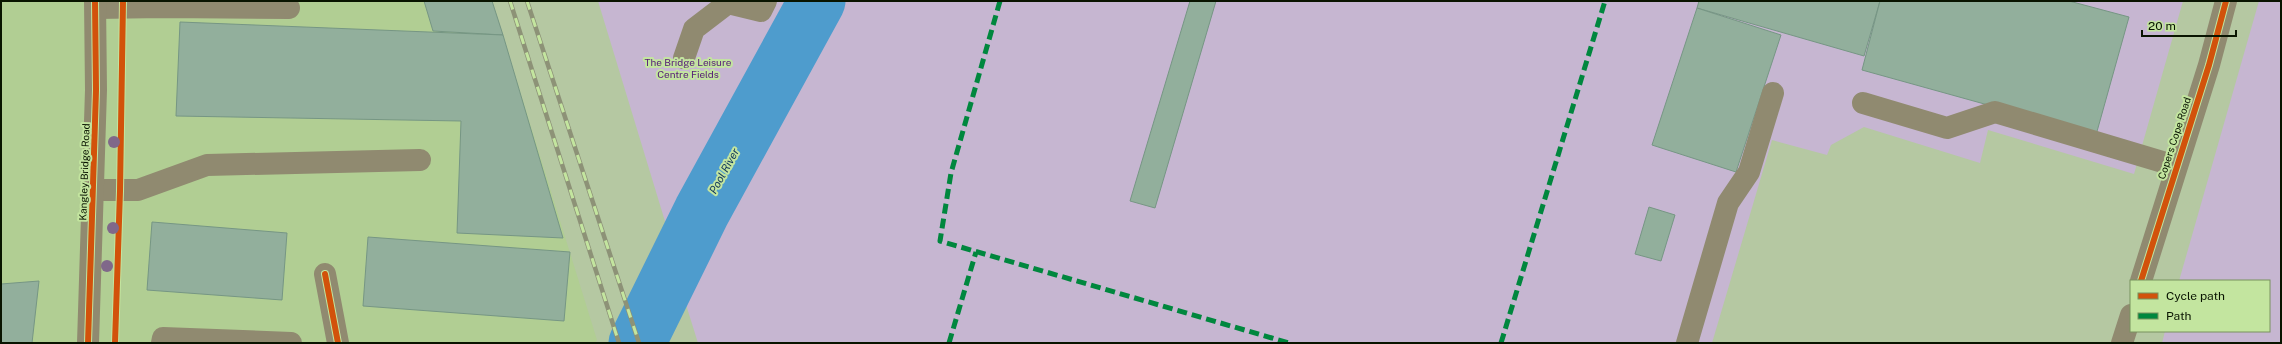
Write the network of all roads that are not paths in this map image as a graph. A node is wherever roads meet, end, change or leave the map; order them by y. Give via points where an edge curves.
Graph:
1 (766, 1) edge
2 (2226, 1) edge
3 (96, 5) edge
4 (289, 8) dead end
5 (684, 58) dead end
6 (1773, 93) dead end
7 (1863, 103) dead end
8 (420, 160) dead end
9 (2176, 166) junction
10 (94, 190) junction
11 (325, 274) dead end
12 (2141, 280) edge
13 (2130, 317) edge
14 (88, 343) edge
15 (162, 343) edge
16 (290, 343) edge
17 (338, 343) edge
18 (1687, 343) edge
19 (2122, 343) edge

1 - 5 street via 761,11 728,3 694,29
2 - 9 street, Copers Cope Road
3 - 4 street
3 - 10 street, Kangley Bridge Road
6 - 18 street via 1749,172 1728,203
7 - 9 street via 1947,128 1995,112
8 - 10 street via 207,165 138,190
9 - 12 street, Copers Cope Road
10 - 14 street, Kangley Bridge Road
11 - 17 street
13 - 19 street
15 - 16 street via 163,338

